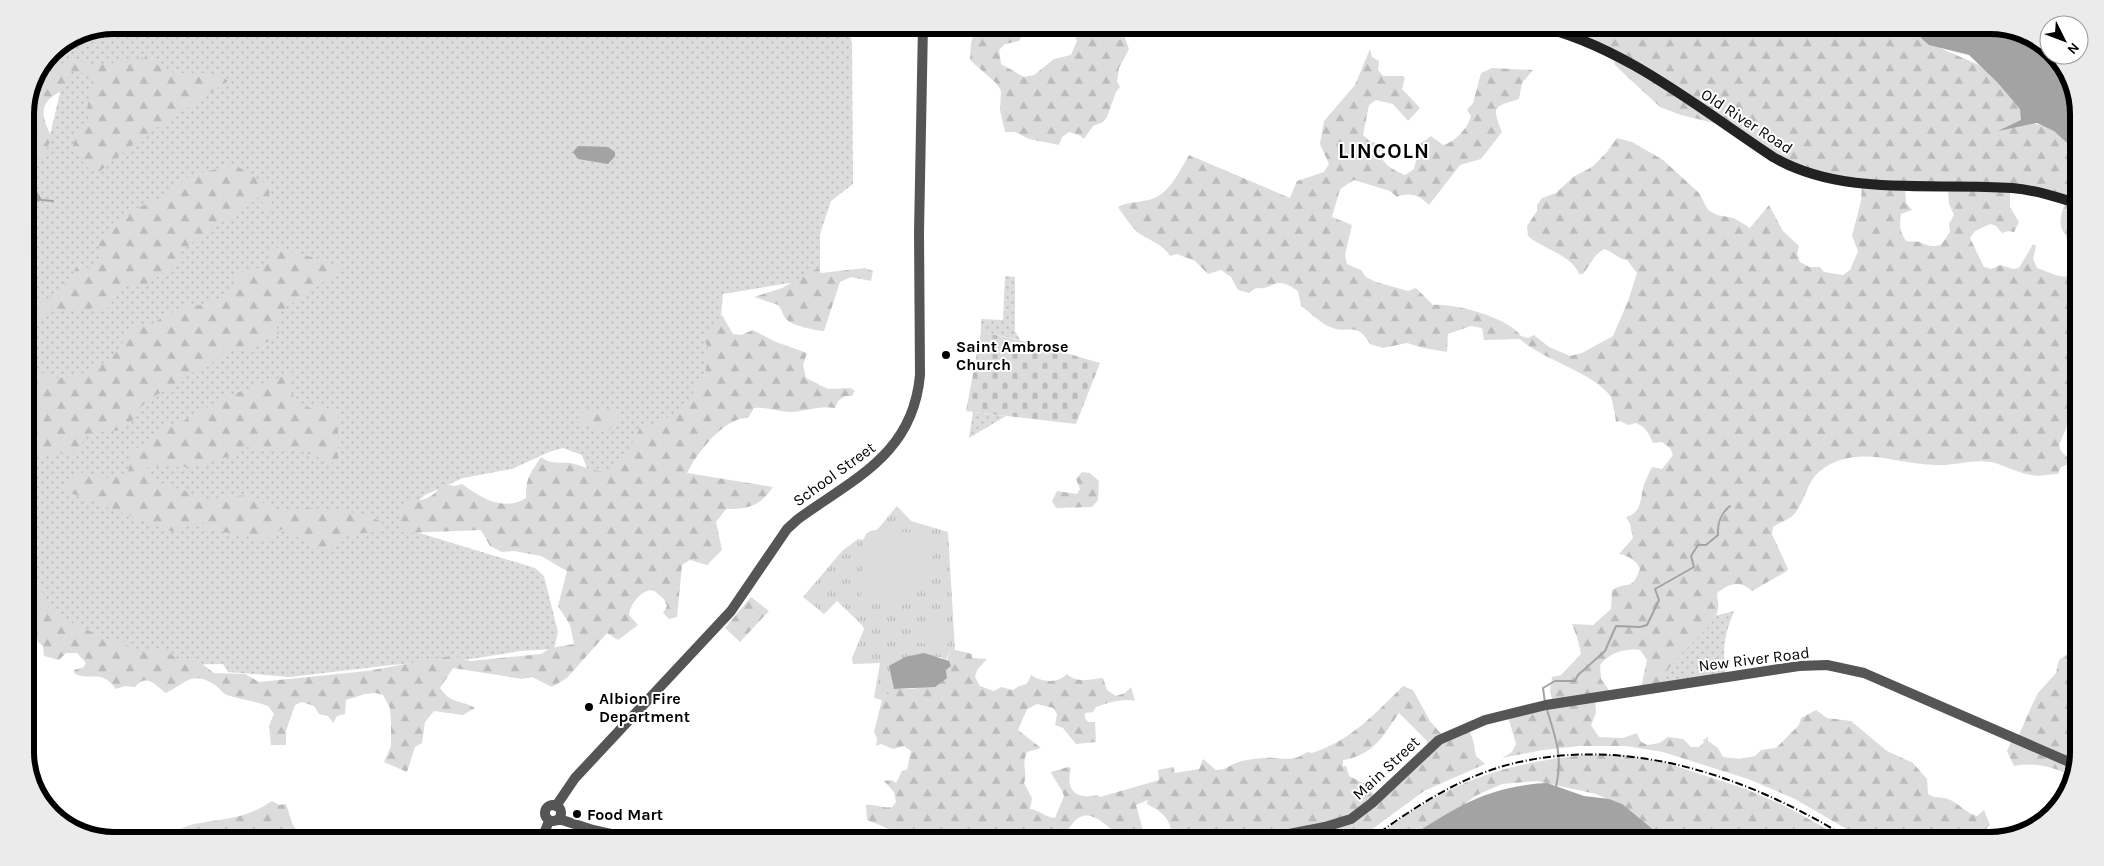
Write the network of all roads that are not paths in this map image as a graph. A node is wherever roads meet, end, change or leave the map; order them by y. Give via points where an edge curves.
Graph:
1 (923, 34) edge
2 (1565, 34) edge
3 (2070, 201) edge
4 (1538, 707) joint
5 (2069, 762) edge
6 (556, 806) junction
7 (554, 820) junction
8 (547, 832) edge
9 (602, 832) edge
10 (1299, 832) edge

1 - 6 street, School Street via 920,376 918,399 910,420 879,462 787,529 731,610 575,778
2 - 3 main road, Old River Road via 1617,56 1773,157 1800,170 1844,181 1879,184 2014,188
4 - 5 street, New River Road via 1798,666 1827,665 1883,680
4 - 10 street, Main Street via 1485,720 1439,740 1372,803 1351,818
6 - 7 street via 560,809
6 - 7 street, School Street via 551,805 545,812
7 - 8 street, School Street
7 - 9 street

